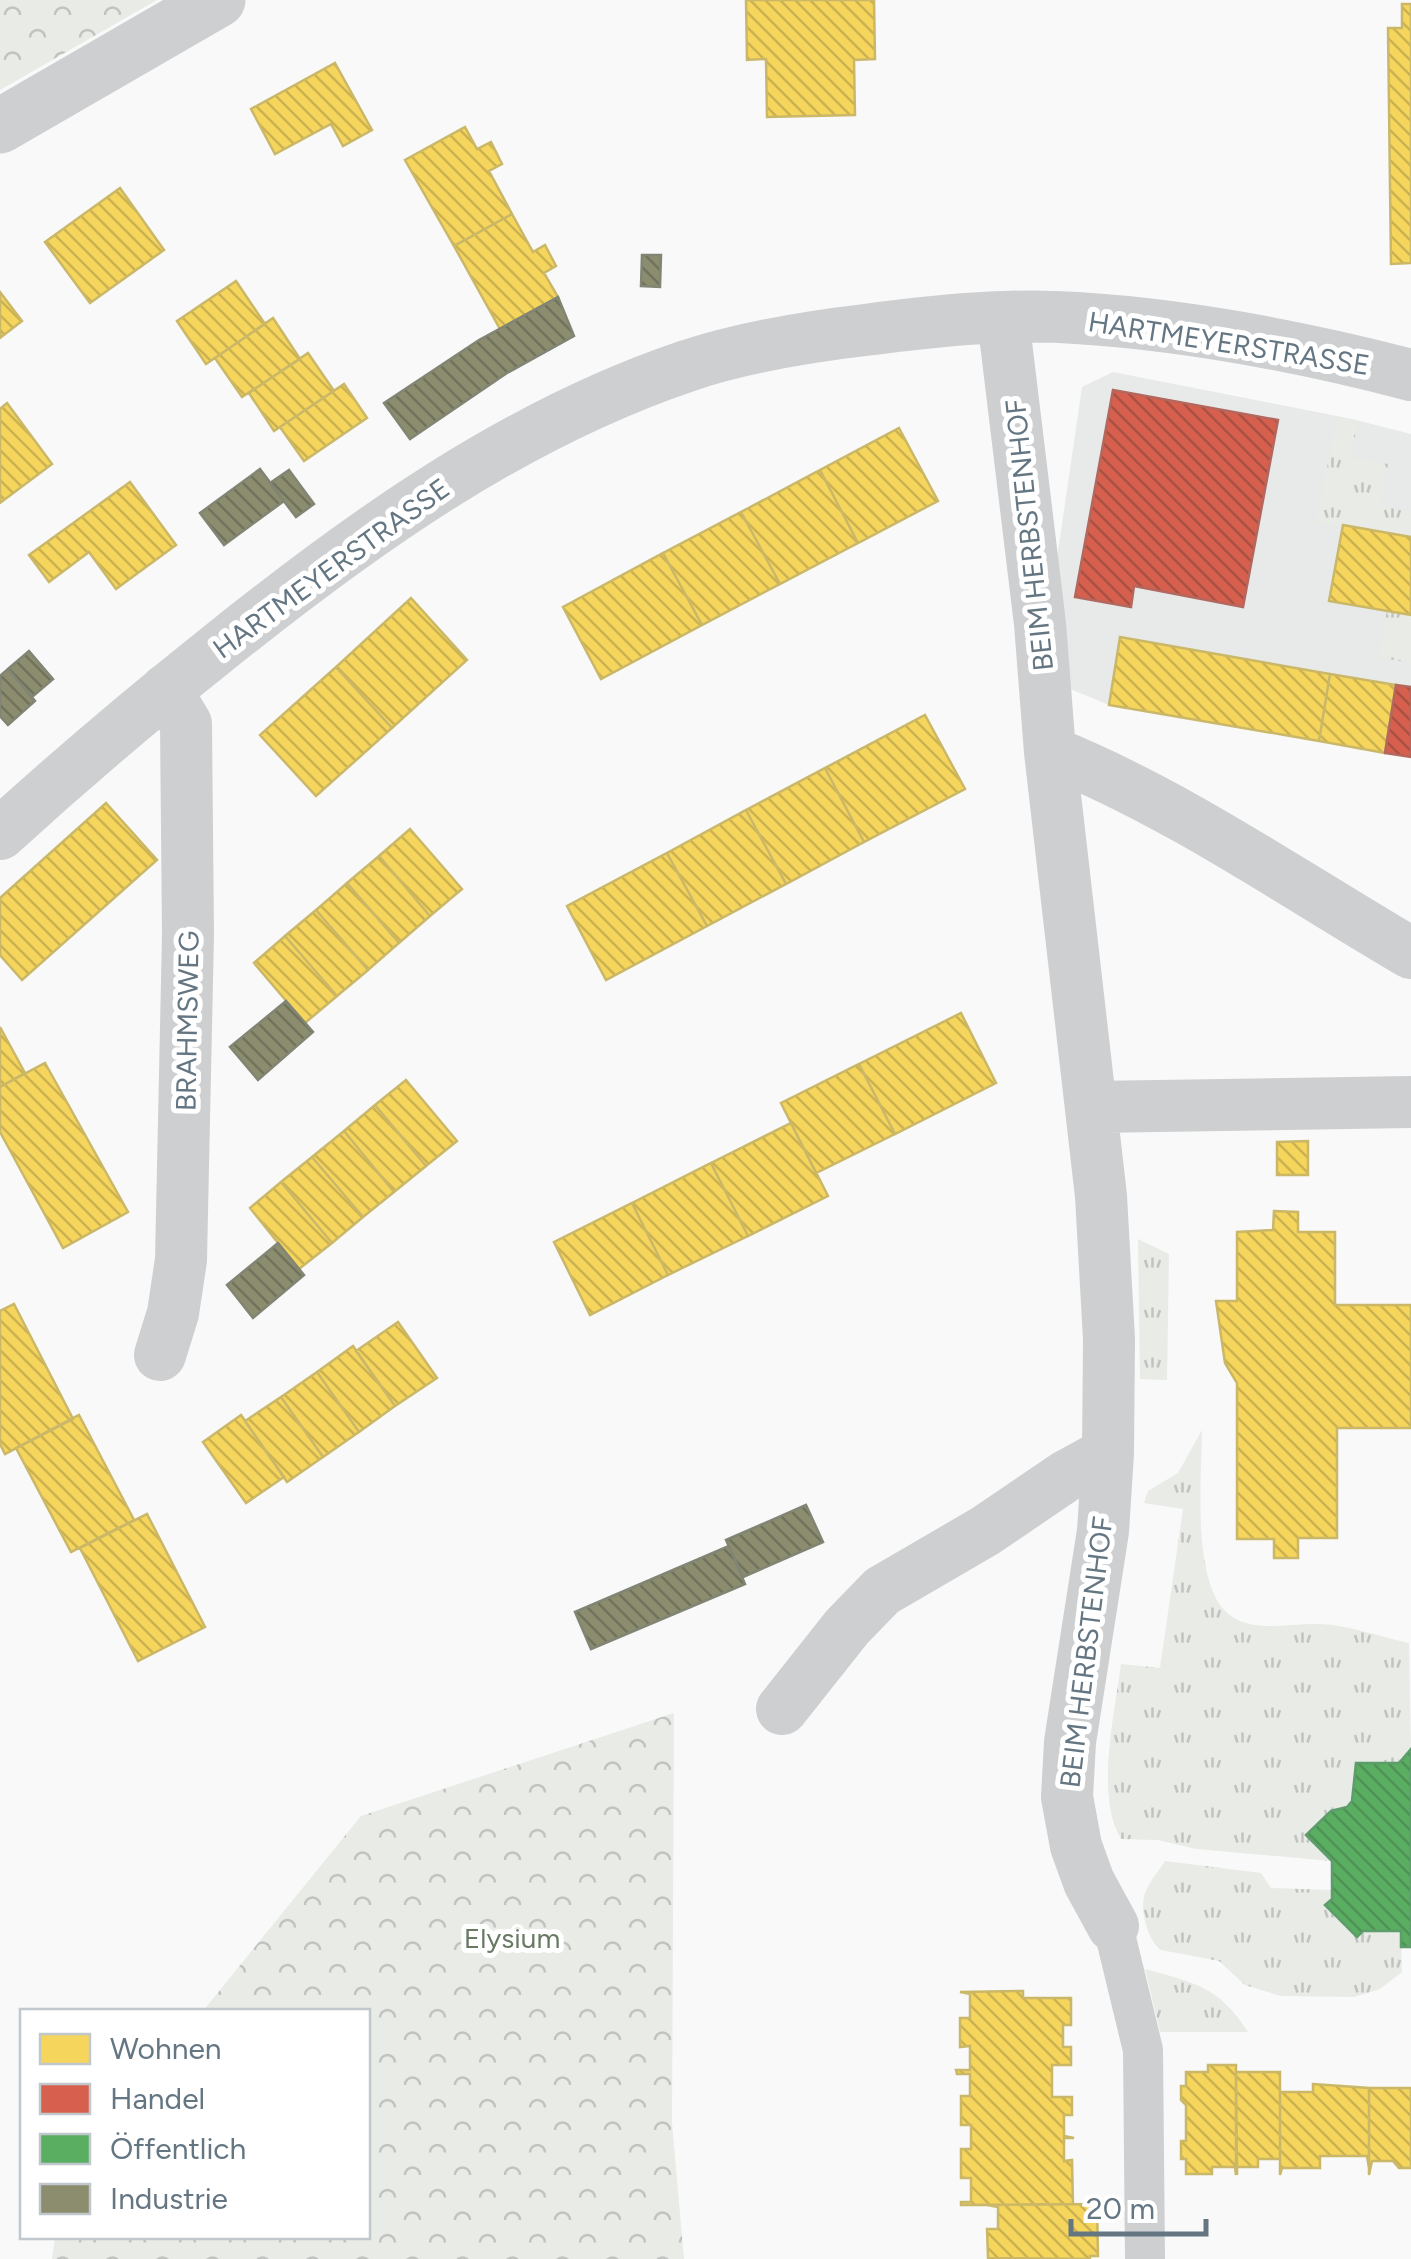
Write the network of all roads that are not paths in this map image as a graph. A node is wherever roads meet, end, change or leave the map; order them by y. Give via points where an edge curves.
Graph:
1 (218, 0) edge
2 (0, 126) edge
3 (1002, 318) junction
4 (1411, 376) edge
5 (166, 690) junction
6 (1050, 752) junction
7 (0, 834) edge
8 (1411, 953) edge
9 (1411, 1102) edge
10 (1092, 1107) junction
11 (160, 1355) dead end
12 (1108, 1453) junction
13 (782, 1709) dead end
14 (1112, 1926) joint
15 (1145, 2259) edge

1 - 2 street
3 - 4 street, HARTMEYERSTRASSE via 1146,325 1337,356
3 - 5 street, HARTMEYERSTRASSE via 829,334 741,351 602,400 422,498
3 - 6 street, BEIM HERBSTENHOF
5 - 7 street, HARTMEYERSTRASSE
5 - 11 street, BRAHMSWEG via 186,724 188,953 181,1260
6 - 8 street via 1173,813
6 - 10 street, BEIM HERBSTENHOF
9 - 10 street
10 - 12 street, BEIM HERBSTENHOF via 1108,1323
12 - 13 street via 882,1592
12 - 14 street, BEIM HERBSTENHOF via 1066,1797 1076,1846
14 - 15 street, BEIM HERBSTENHOF via 1142,2050

